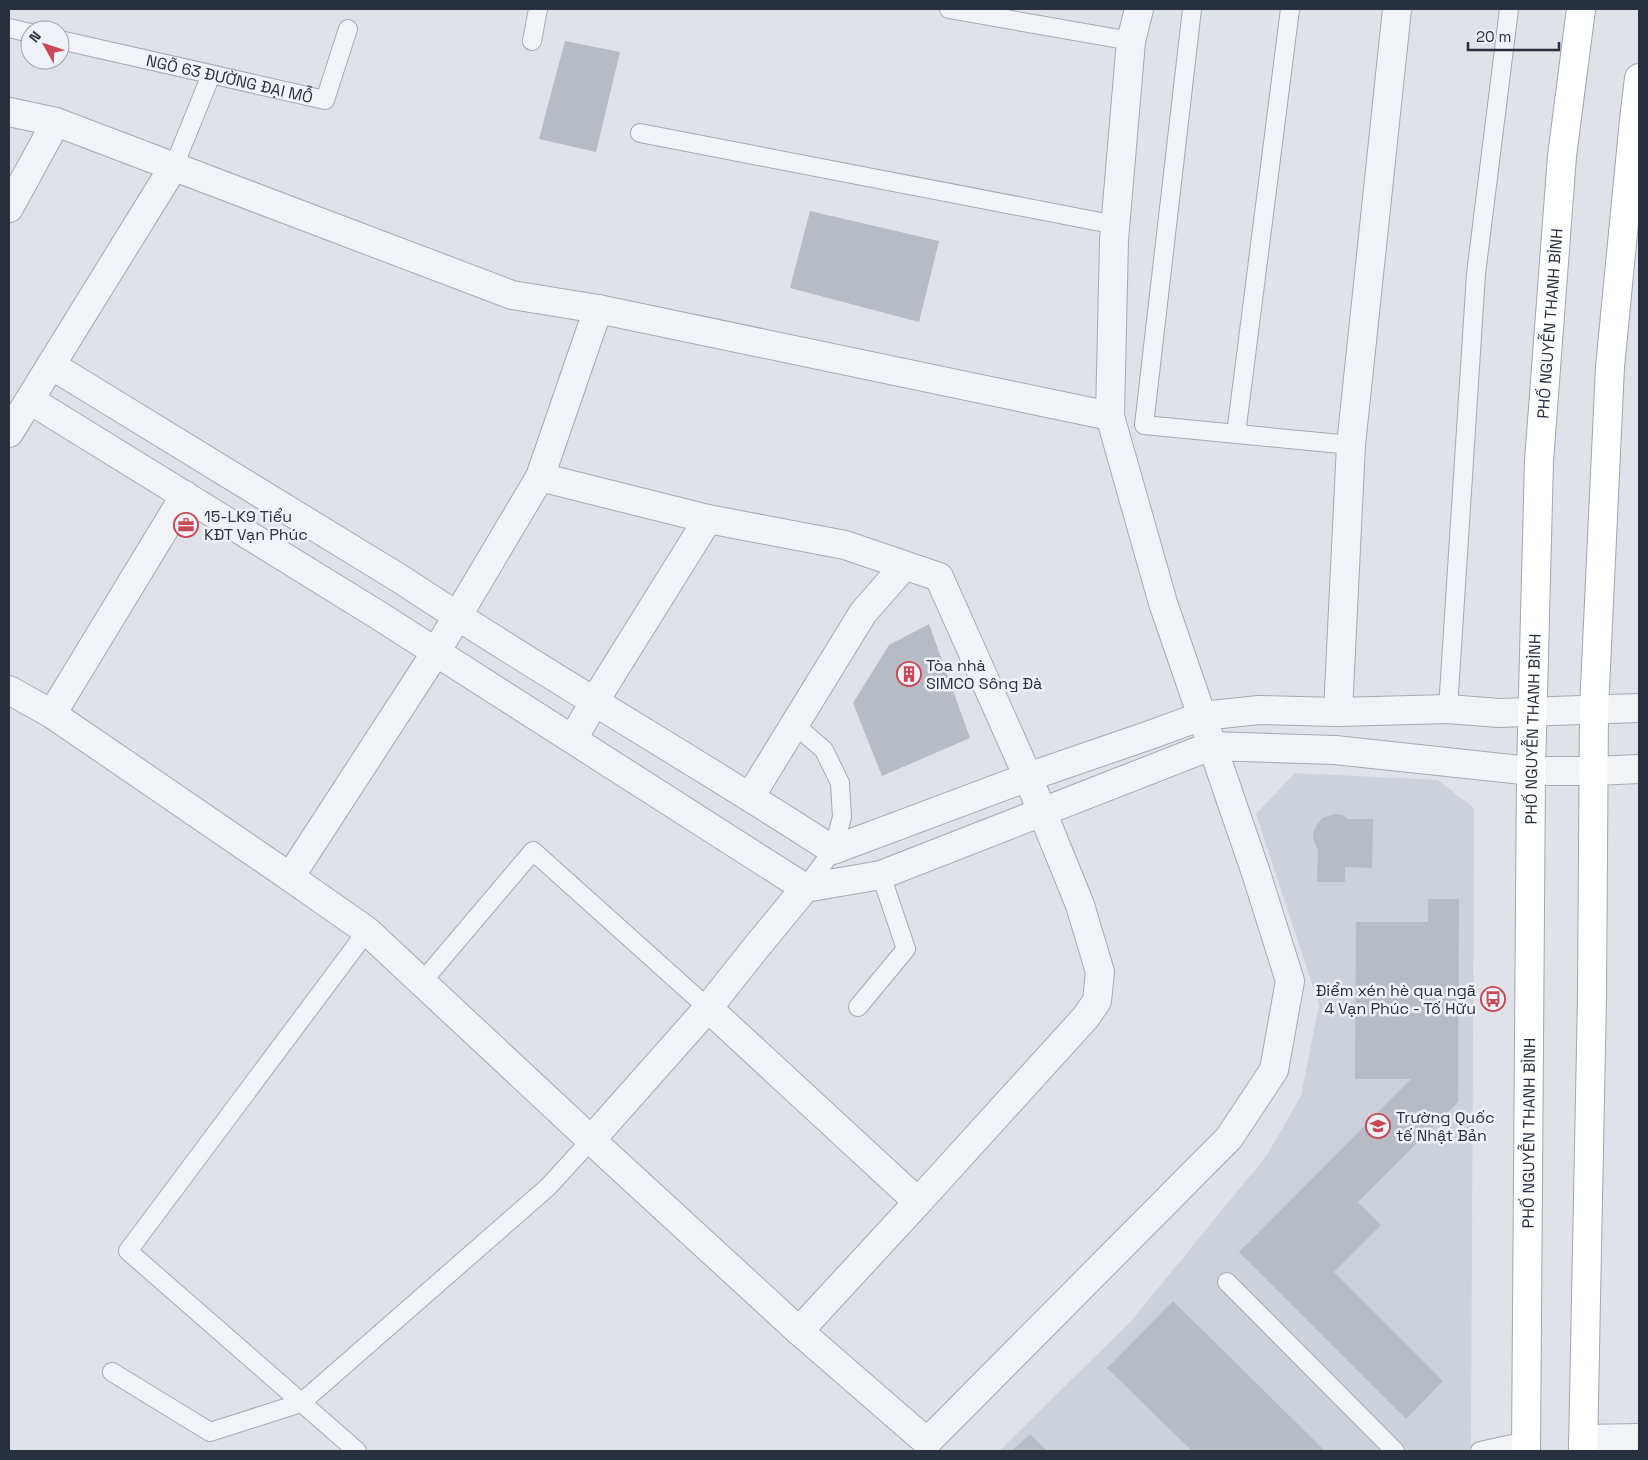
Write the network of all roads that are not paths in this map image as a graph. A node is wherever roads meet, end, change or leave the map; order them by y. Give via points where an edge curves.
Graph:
1 (538, 9) edge
2 (949, 9) edge
3 (1139, 9) edge
4 (1192, 9) edge
5 (1290, 9) edge
6 (1397, 9) edge
7 (1509, 9) edge
8 (1581, 9) edge
9 (348, 29) dead end
10 (1132, 41) junction
11 (70, 42) edge
12 (532, 42) dead end
13 (211, 75) junction
14 (1639, 78) edge
15 (9, 112) edge
16 (56, 122) junction
17 (640, 133) dead end
18 (174, 166) junction
19 (9, 208) edge
20 (1116, 225) junction
21 (598, 309) junction
22 (51, 365) junction
23 (30, 400) junction
24 (1110, 416) junction
25 (9, 432) edge
26 (1236, 434) junction
27 (1351, 445) junction
28 (540, 477) junction
29 (185, 495) junction
30 (708, 520) junction
31 (904, 566) junction
32 (458, 617) junction
33 (436, 652) junction
34 (9, 690) edge
35 (594, 702) junction
36 (1639, 708) edge
37 (1594, 709) junction
38 (1448, 710) junction
39 (1338, 712) junction
40 (1533, 712) junction
41 (52, 714) junction
42 (1202, 716) junction
43 (795, 724) junction
44 (573, 739) junction
45 (1211, 746) junction
46 (1639, 769) edge
47 (1531, 771) junction
48 (1595, 771) junction
49 (1028, 777) junction
50 (750, 797) junction
51 (1042, 813) junction
52 (833, 850) junction
53 (881, 875) junction
54 (290, 876) junction
55 (805, 888) junction
56 (367, 931) junction
57 (422, 982) junction
58 (858, 1006) dead end
59 (708, 1008) junction
60 (591, 1140) junction
61 (918, 1202) junction
62 (1227, 1282) dead end
63 (800, 1331) junction
64 (112, 1372) dead end
65 (301, 1403) junction
66 (1639, 1438) edge
67 (1583, 1445) edge
68 (1526, 1446) edge
69 (923, 1447) edge
70 (357, 1451) edge
71 (1395, 1451) edge
72 (1480, 1451) edge

1 - 12 lane
2 - 10 lane
3 - 10 street
4 - 26 lane via 1144,425
5 - 26 lane
6 - 27 street
7 - 38 lane via 1476,274
8 - 40 main road, PHỐ NGUYỄN THANH BÌNH via 1562,156 1539,462
9 - 13 lane, NGÕ 63 ĐƯỜNG ĐẠI MỖ via 325,100
10 - 20 street
11 - 13 lane, NGÕ 63 ĐƯỜNG ĐẠI MỖ
13 - 18 lane
14 - 37 main road via 1610,367
15 - 16 street
16 - 18 street
16 - 19 street
17 - 20 lane
18 - 21 street via 512,295
18 - 22 street
20 - 24 street
21 - 24 street
21 - 28 street
22 - 23 street
22 - 32 street
23 - 25 street
23 - 29 street
24 - 42 street via 1163,603
26 - 27 lane
27 - 39 street
28 - 30 street
28 - 32 street
29 - 33 street
29 - 41 street
30 - 31 street via 846,545
30 - 35 street
31 - 43 street via 863,613
31 - 49 street via 938,577
32 - 33 street
32 - 35 street
33 - 44 street
33 - 54 street
34 - 41 street
35 - 44 street
35 - 50 street
36 - 37 street
37 - 40 street
37 - 48 main road
38 - 39 street
38 - 40 street
39 - 42 street via 1259,710
40 - 47 main road, PHỐ NGUYỄN THANH BÌNH
41 - 54 street
42 - 45 street
42 - 49 street
43 - 50 street
43 - 52 lane via 824,750 840,783 842,817
44 - 55 street
45 - 47 street via 1335,750
45 - 51 street
45 - 69 street via 1290,981 1274,1070 1230,1138
46 - 48 street
47 - 48 street
47 - 68 main road, PHỐ NGUYỄN THANH BÌNH
48 - 67 main road
49 - 51 street
49 - 52 street
50 - 52 street
51 - 53 street
51 - 61 street via 1080,905 1100,972 1097,1001
52 - 55 lane
53 - 55 street
53 - 58 lane via 906,949
54 - 56 street
55 - 59 street
56 - 57 street
56 - 65 lane via 128,1252
57 - 59 lane via 533,852
57 - 60 street
59 - 60 street
59 - 61 street
60 - 63 street
60 - 65 lane via 548,1187
61 - 63 street
62 - 71 lane
63 - 69 street
64 - 65 lane via 210,1432
65 - 70 lane
66 - 67 street
68 - 72 lane

